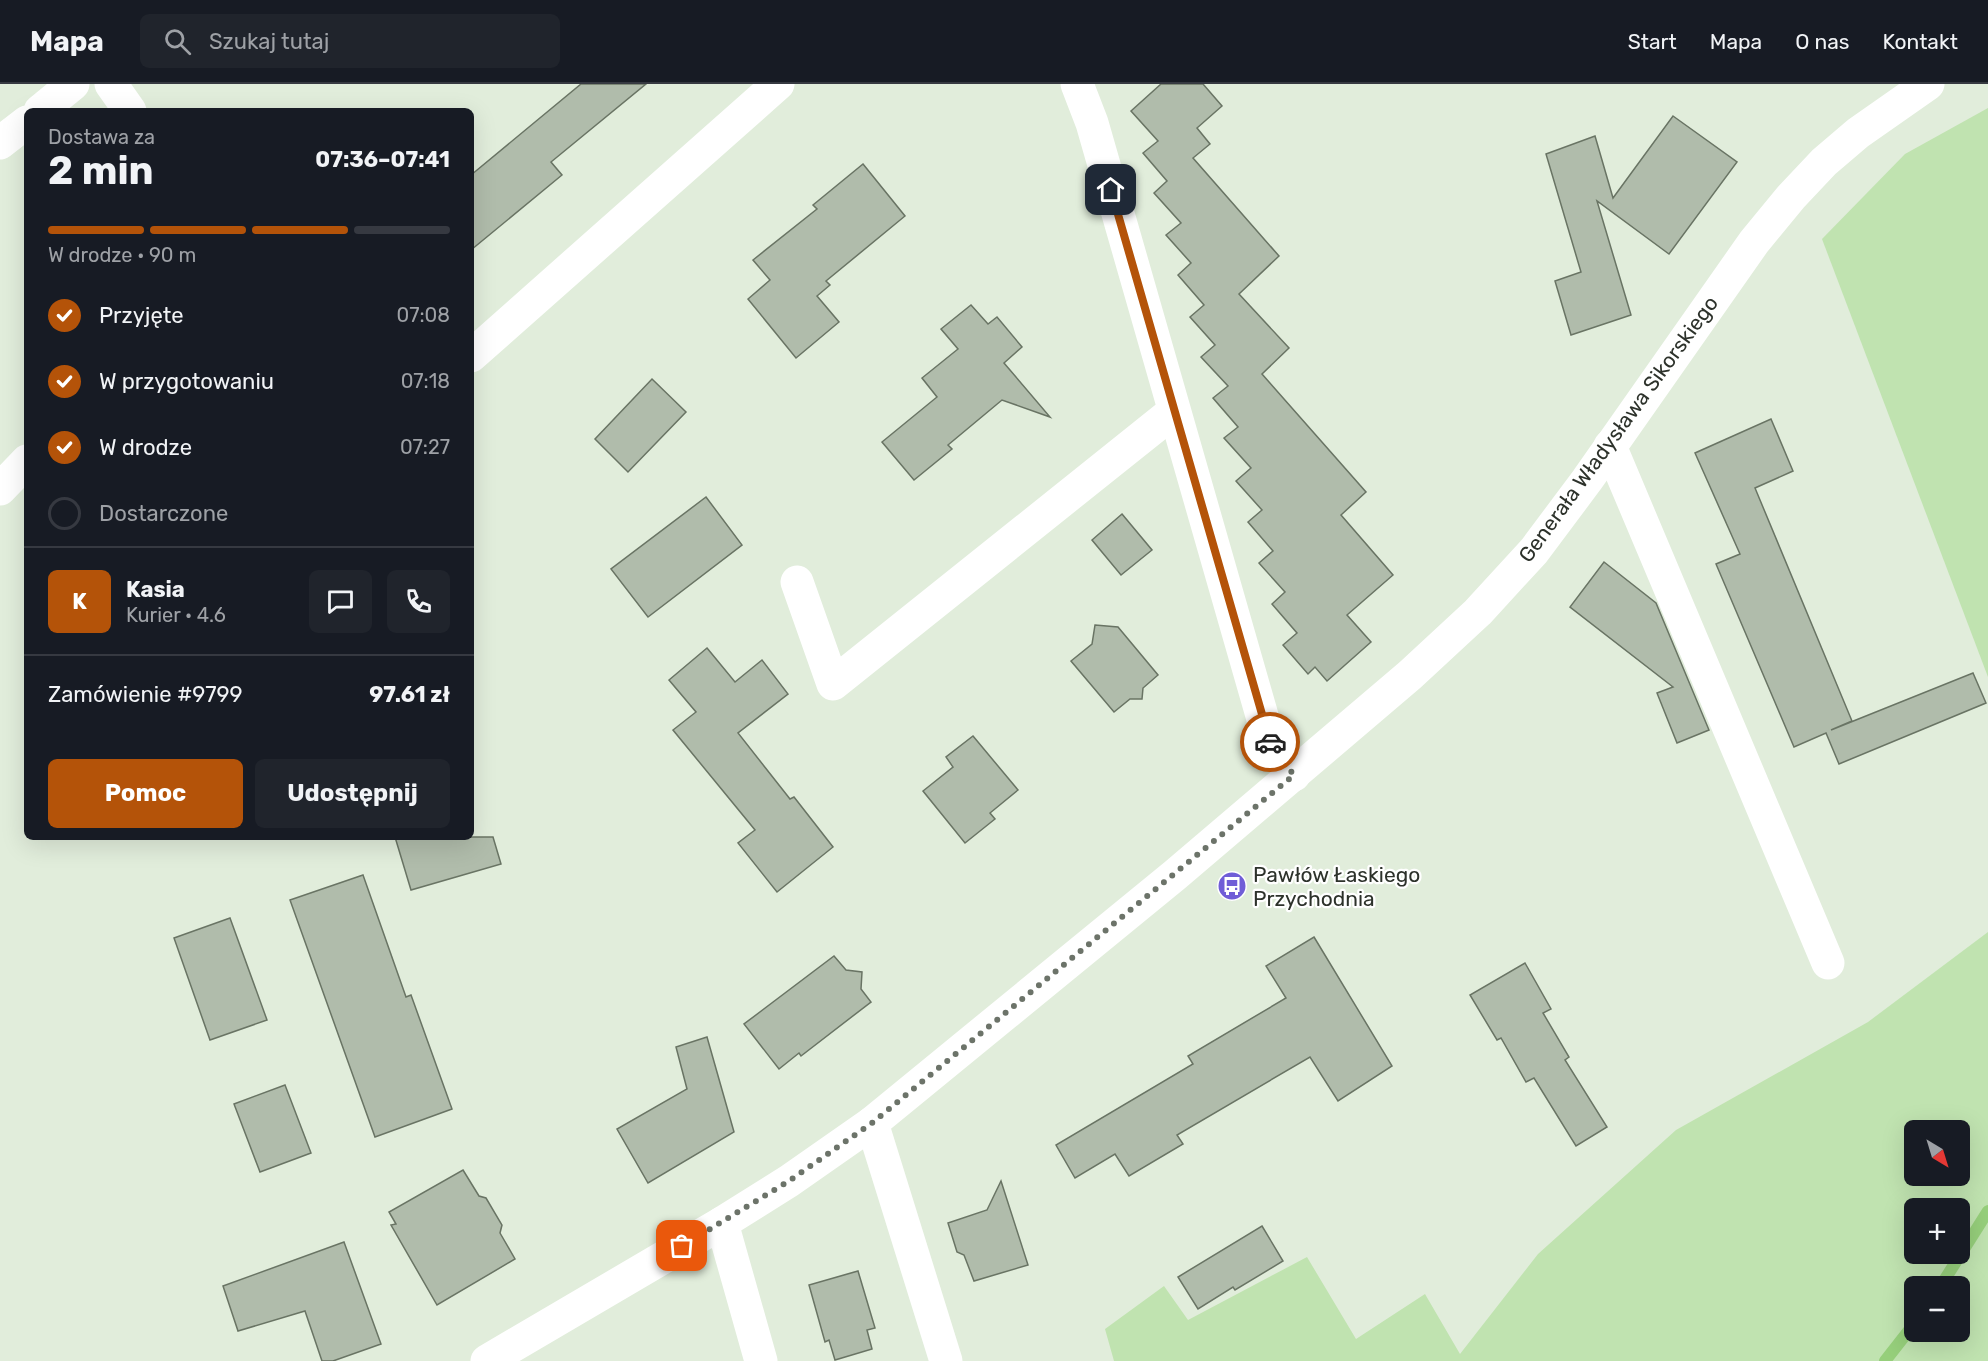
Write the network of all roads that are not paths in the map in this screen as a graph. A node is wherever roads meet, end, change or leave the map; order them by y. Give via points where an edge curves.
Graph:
1 (73, 84) edge
2 (111, 84) edge
3 (778, 84) edge
4 (1077, 84) edge
5 (1928, 84) edge
6 (44, 108) edge
7 (128, 108) edge
8 (24, 124) edge
9 (0, 142) edge
10 (474, 353) edge
11 (1173, 412) junction
12 (1610, 446) junction
13 (24, 463) edge
14 (0, 489) edge
15 (796, 582) dead end
16 (1294, 775) junction
17 (1828, 963) dead end
18 (872, 1123) junction
19 (722, 1223) junction
20 (488, 1361) edge
21 (761, 1361) edge
22 (946, 1361) edge

1 - 6 street
2 - 7 street
3 - 10 street
4 - 11 street via 1092,123
5 - 12 street, Generała Władysława Sikorskiego via 1858,133 1791,197 1754,242
8 - 9 street
11 - 15 street via 834,684
11 - 16 street via 1271,747
12 - 16 street, Generała Władysława Sikorskiego via 1534,550 1478,612
12 - 17 street
13 - 14 street
16 - 18 street, Generała Władysława Sikorskiego
18 - 19 street, Generała Władysława Sikorskiego
18 - 22 street
19 - 20 street, Generała Władysława Sikorskiego
19 - 21 street

